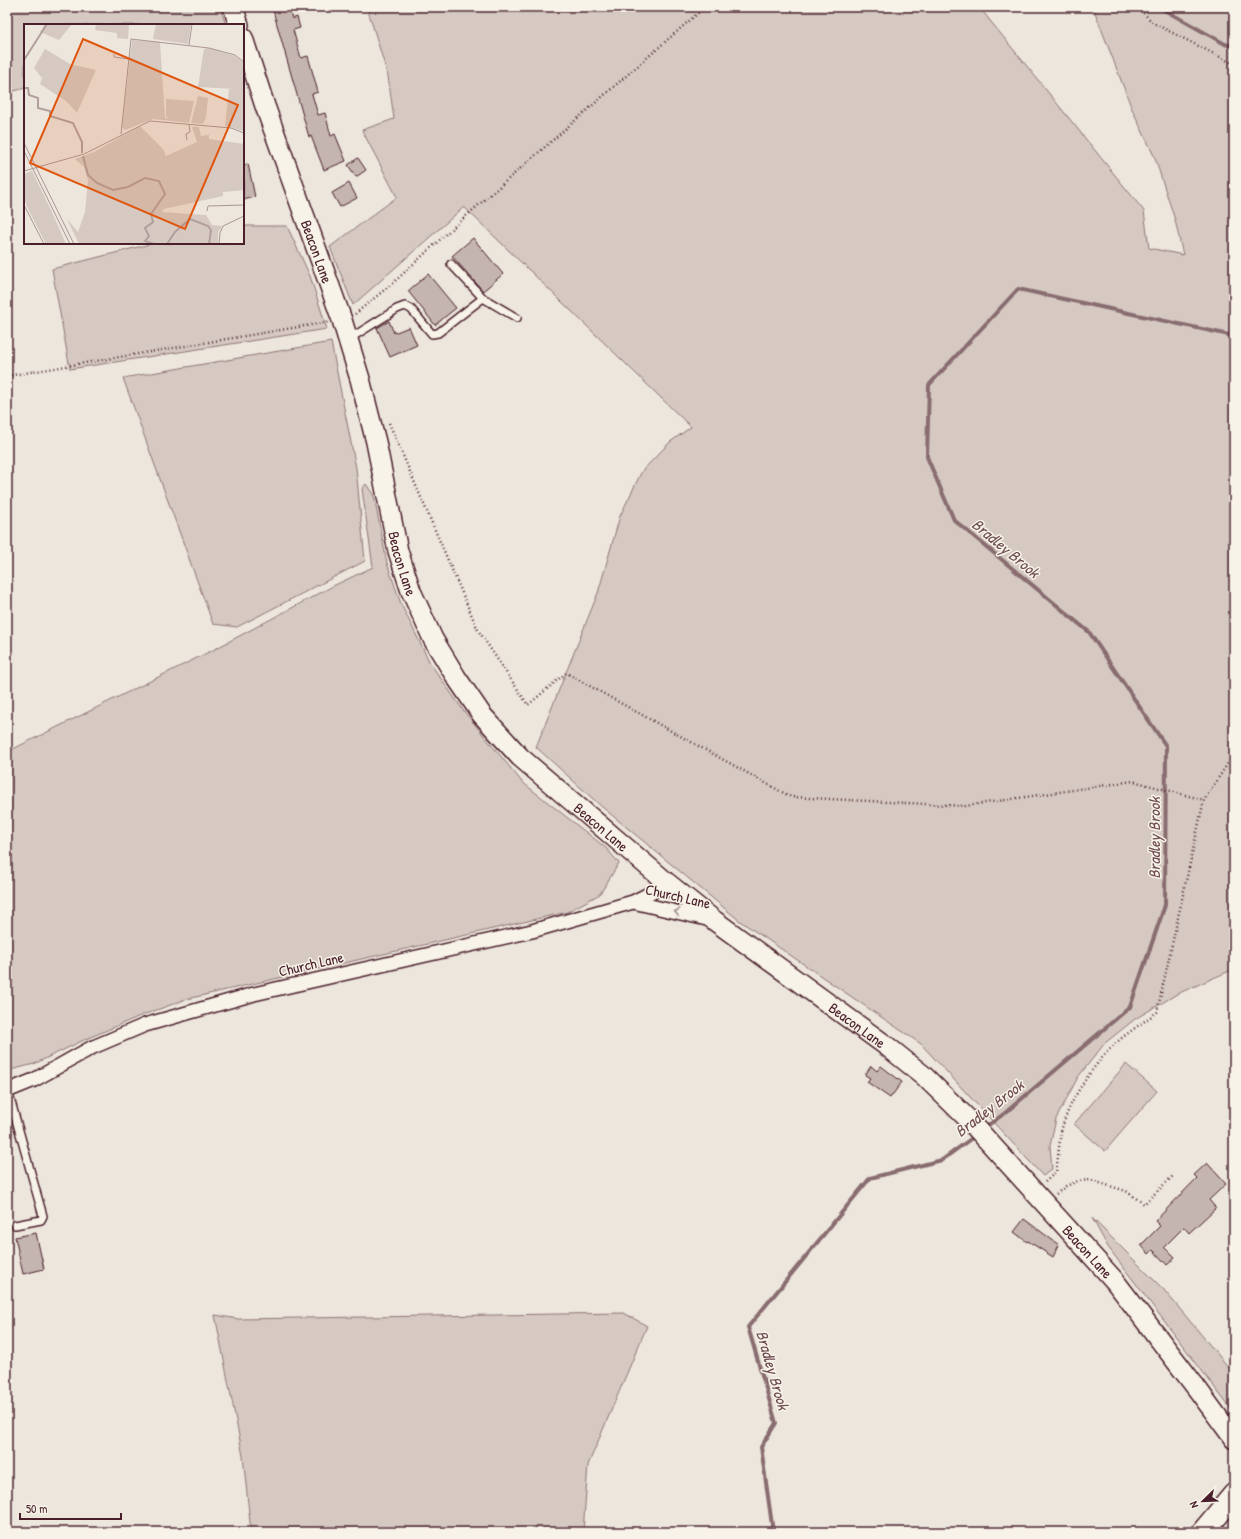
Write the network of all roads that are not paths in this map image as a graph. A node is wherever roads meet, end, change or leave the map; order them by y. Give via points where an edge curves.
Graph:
1 (233, 7) edge
2 (239, 24) edge
3 (244, 41) edge
4 (451, 264) dead end
5 (484, 298) junction
6 (516, 318) dead end
7 (348, 340) junction
8 (664, 881) junction
9 (633, 902) junction
10 (715, 921) junction
11 (8, 1091) edge
12 (15, 1225) dead end
13 (1234, 1439) edge
14 (1229, 1500) edge
15 (1203, 1532) edge

1 - 2 main road
3 - 7 main road, Beacon Lane
4 - 5 lane
5 - 6 lane
5 - 7 lane via 438,333 432,334 411,309 405,306
7 - 8 main road, Beacon Lane via 376,442 398,551 411,591 433,639 482,715 520,757
8 - 9 street, Church Lane via 651,893
8 - 10 main road, Beacon Lane
10 -> 9 street, Church Lane
9 - 11 street, Church Lane via 532,931 254,994 145,1025 91,1048 34,1080
10 - 13 main road, Beacon Lane via 888,1047 923,1075 969,1120 1114,1280
11 - 12 lane via 43,1216 41,1220
14 - 15 highway

